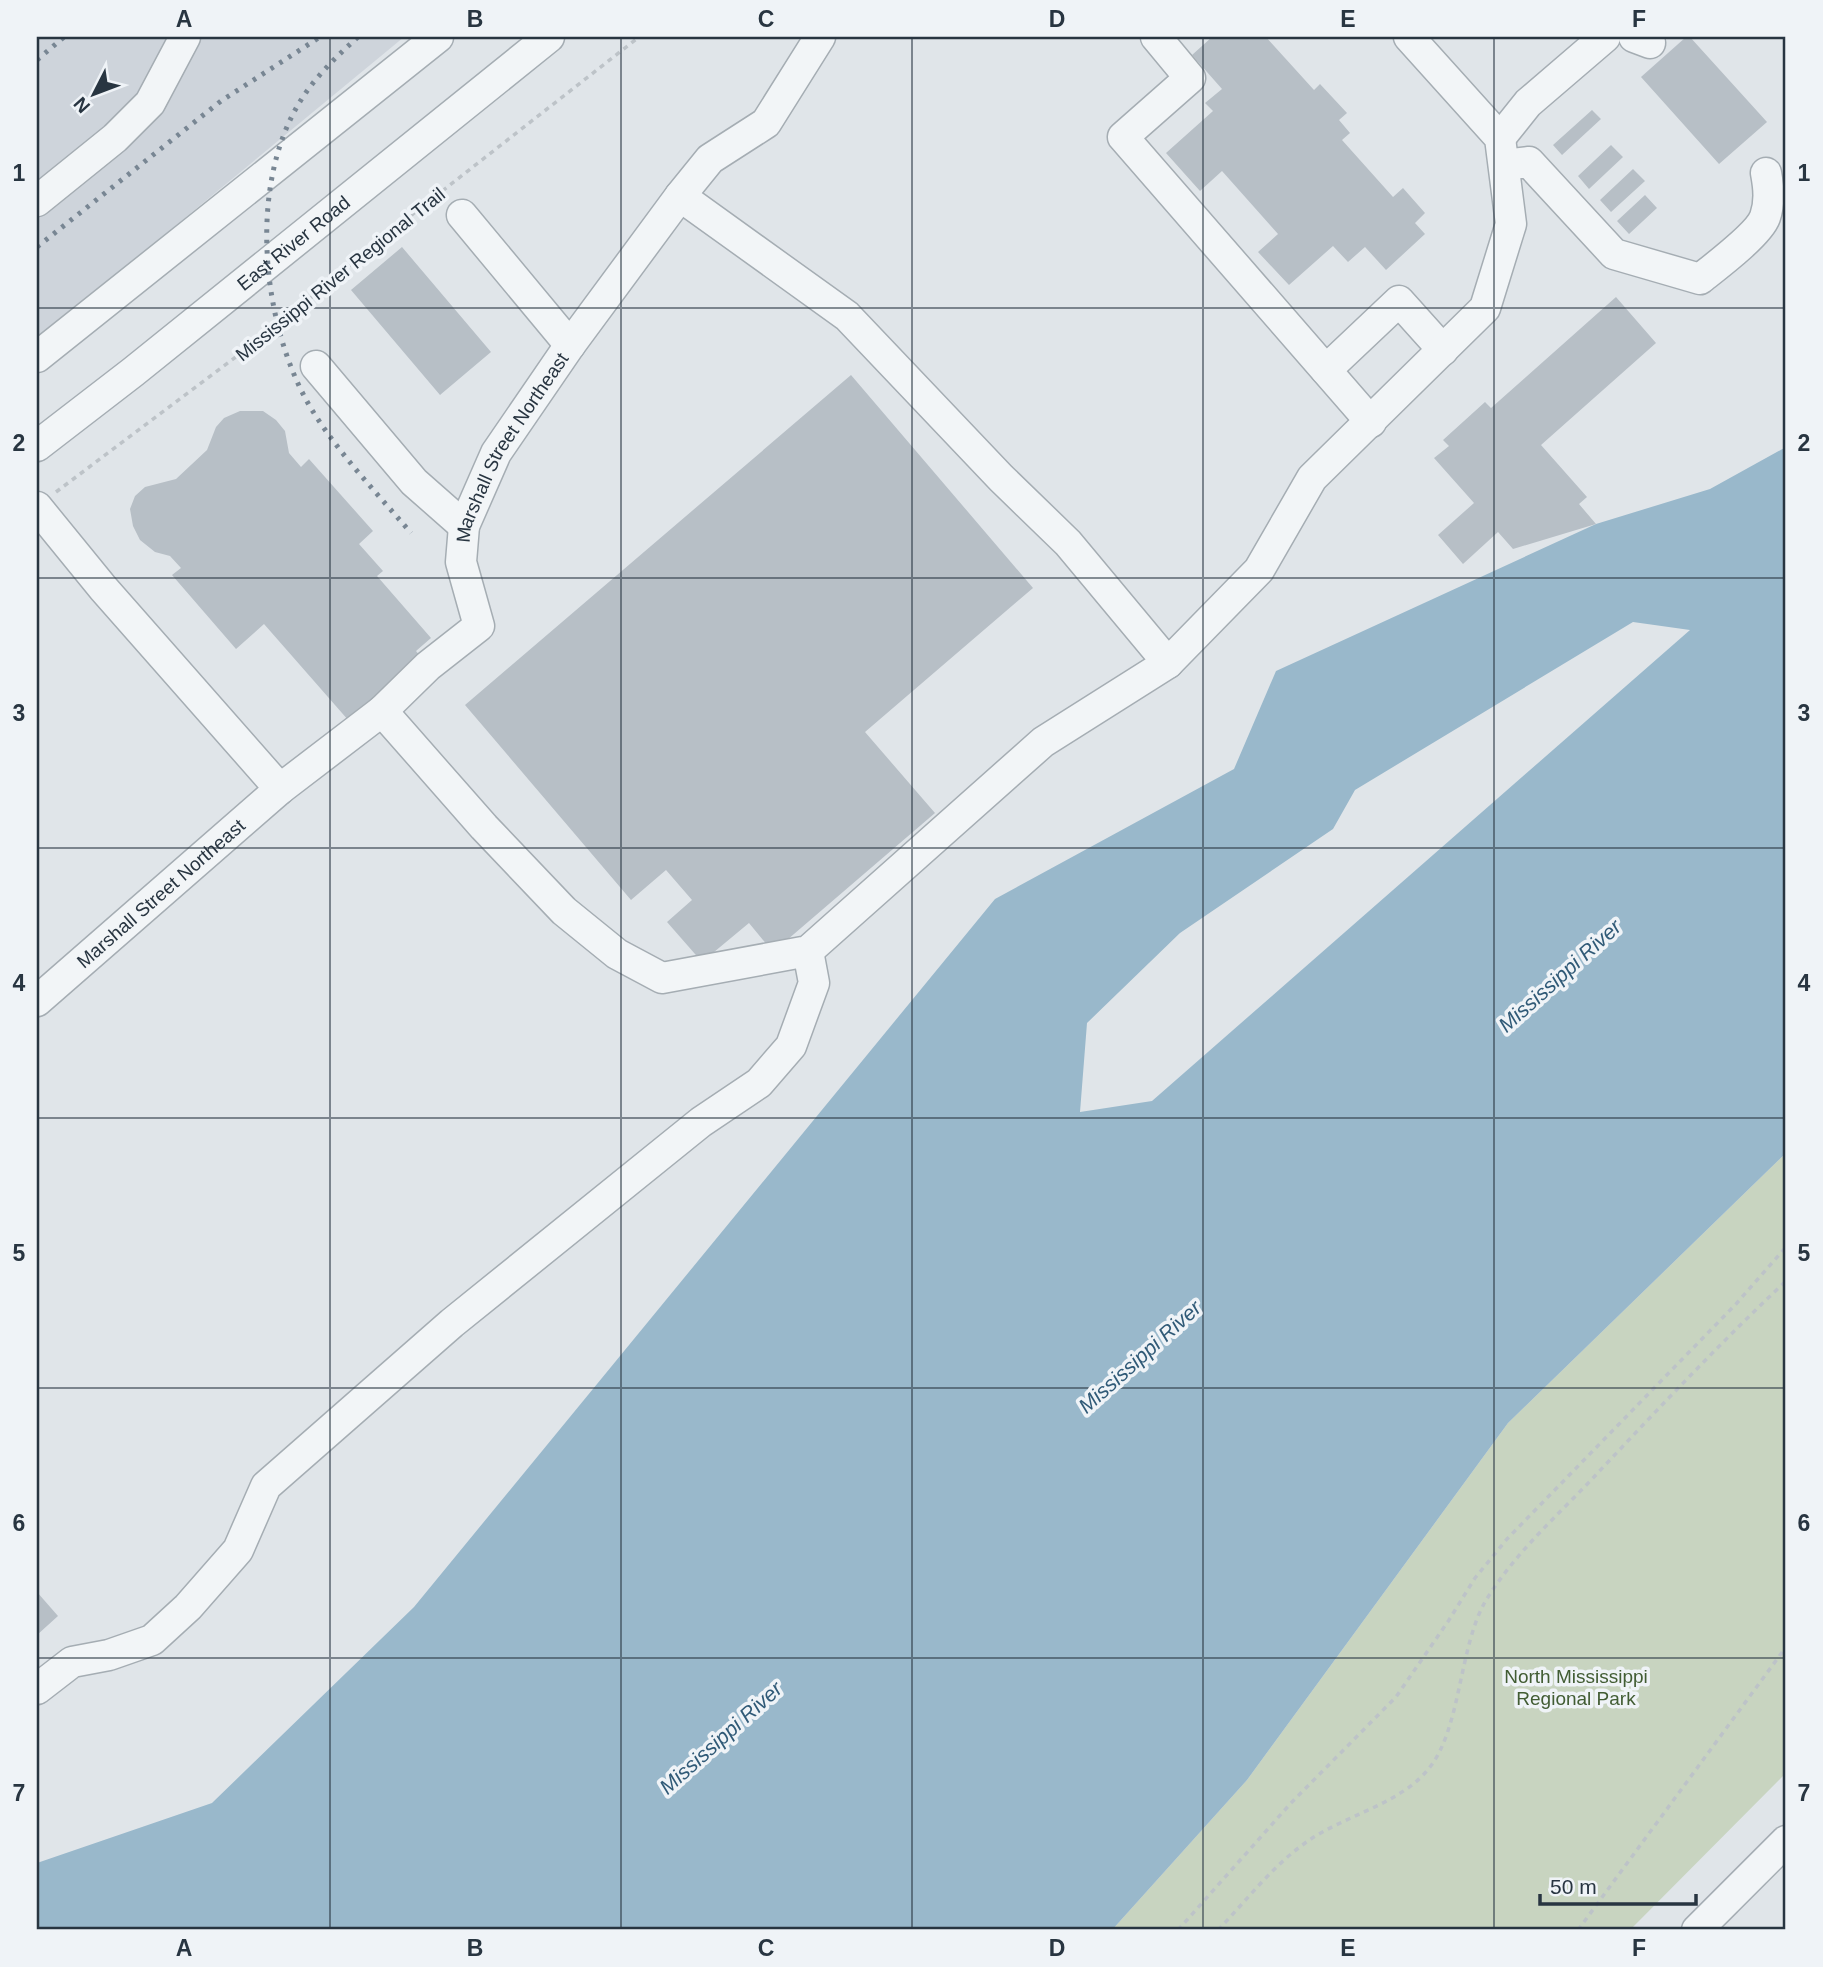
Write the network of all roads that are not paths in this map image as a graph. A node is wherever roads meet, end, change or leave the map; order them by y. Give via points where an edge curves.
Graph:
1 (185, 37) edge
2 (438, 37) edge
3 (549, 37) edge
4 (1156, 37) edge
5 (1409, 37) edge
6 (1605, 37) edge
7 (825, 40) edge
8 (1502, 152) junction
9 (1766, 173) dead end
10 (680, 196) junction
11 (37, 201) edge
12 (463, 215) dead end
13 (570, 345) junction
14 (1443, 350) junction
15 (37, 357) edge
16 (316, 366) dead end
17 (1326, 370) junction
18 (1371, 422) junction
19 (37, 446) edge
20 (42, 502) edge
21 (464, 526) junction
22 (1168, 663) junction
23 (382, 711) junction
24 (280, 789) junction
25 (808, 951) junction
26 (37, 1001) edge
27 (37, 1689) edge
28 (1786, 1841) edge
29 (1697, 1930) edge

1 - 11 street via 149,103 116,138
2 - 15 street
3 - 19 street, East River Road
4 - 17 street via 1190,78 1123,137
5 - 8 street
6 - 8 street via 1528,103
7 - 10 street, Marshall Street Northeast via 766,123 710,159
8 - 9 street via 1529,162 1614,254 1700,279 1764,221 1770,198
8 - 14 street via 1511,224 1485,308
10 - 13 street, Marshall Street Northeast
10 - 22 street via 848,316 1068,543
12 - 13 street
13 - 21 street, Marshall Street Northeast via 496,453
14 - 17 street via 1399,301
14 - 18 street
16 - 21 street via 414,482
17 - 18 street
18 - 22 street via 1312,478 1259,570
20 - 24 street via 103,588
21 - 23 street, Marshall Street Northeast via 461,562 479,626 428,666
22 - 25 street via 1043,742
23 - 24 street, Marshall Street Northeast
23 - 25 street via 564,911 617,954 662,978
24 - 26 street, Marshall Street Northeast
25 - 27 street via 814,983 790,1046 759,1083 701,1122 452,1323 266,1486 238,1550 152,1640 72,1662
28 - 29 street

